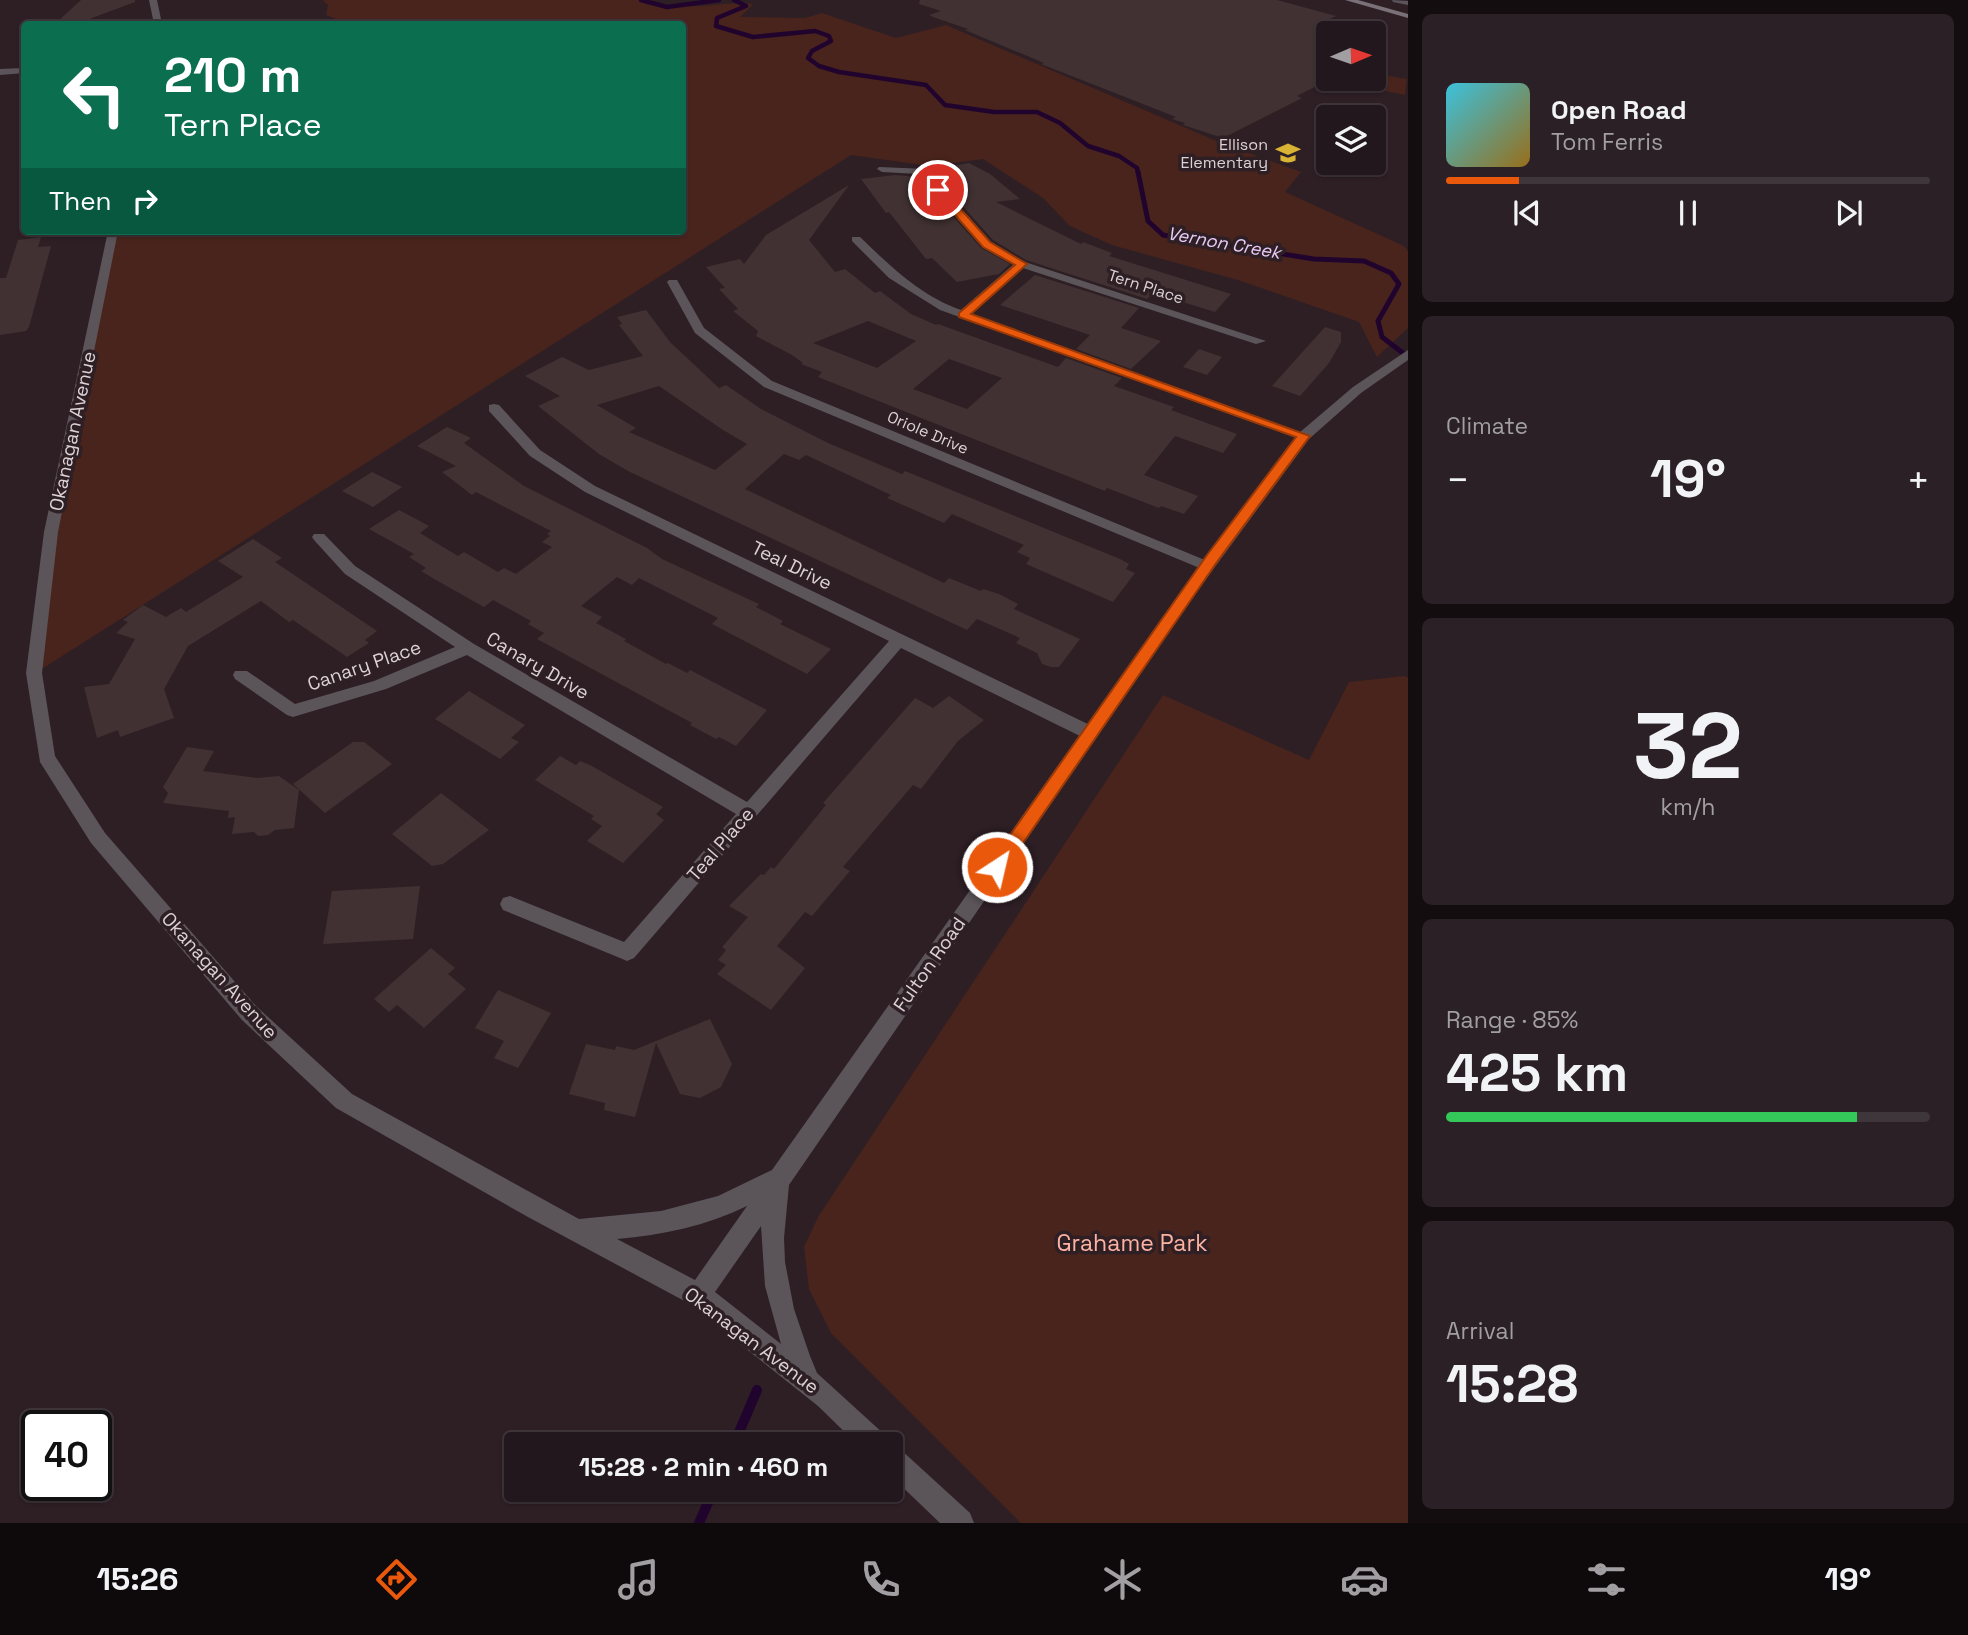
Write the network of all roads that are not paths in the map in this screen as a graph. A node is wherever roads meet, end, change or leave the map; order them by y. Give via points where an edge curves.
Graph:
1 (153, 0) edge
2 (1349, 0) edge
3 (1396, 0) edge
4 (1408, 3) edge
5 (1408, 16) edge
6 (157, 21) edge
7 (21, 71) edge
8 (0, 72) edge
9 (882, 169) dead end
10 (112, 235) edge
11 (856, 239) dead end
12 (1021, 264) junction
13 (673, 282) dead end
14 (963, 315) junction
15 (1260, 341) dead end
16 (1408, 354) edge
17 (495, 408) dead end
18 (1304, 436) junction
19 (319, 537) dead end
20 (1207, 566) junction
21 (898, 641) junction
22 (468, 648) junction
23 (241, 675) dead end
24 (1090, 733) junction
25 (748, 812) junction
26 (510, 904) dead end
27 (779, 1180) junction
28 (578, 1231) junction
29 (699, 1295) junction
30 (808, 1382) junction
31 (863, 1432) edge
32 (903, 1469) edge
33 (960, 1523) edge

1 - 6 street
2 - 5 main road
3 - 4 street
7 - 8 street
9 - 12 street, Tern Place via 922,171 987,244
10 - 28 street, Okanagan Avenue via 51,532 34,673 46,757 98,838 249,1013 344,1101
11 - 14 street via 893,276
12 - 14 street
12 - 15 street, Tern Place
13 - 20 street, Oriole Drive via 699,330 768,384
14 - 18 street
16 - 18 street, Fulton Road
17 - 21 street, Teal Drive via 536,453 590,489
18 - 20 street, Fulton Road
19 - 22 street, Canary Drive via 350,570
20 - 24 street, Fulton Road
21 - 24 street, Teal Drive
21 - 25 street, Teal Place
22 - 23 street, Canary Place via 380,685 293,711
22 - 25 street, Canary Drive
24 - 27 street, Fulton Road
25 - 26 street, Teal Place via 627,952
27 - 28 street via 720,1208 661,1223
27 - 29 street, Fulton Road
27 - 30 street via 773,1247 777,1295
28 - 29 street, Okanagan Avenue
29 - 30 street, Okanagan Avenue
30 - 31 street, Okanagan Avenue
32 - 33 street

